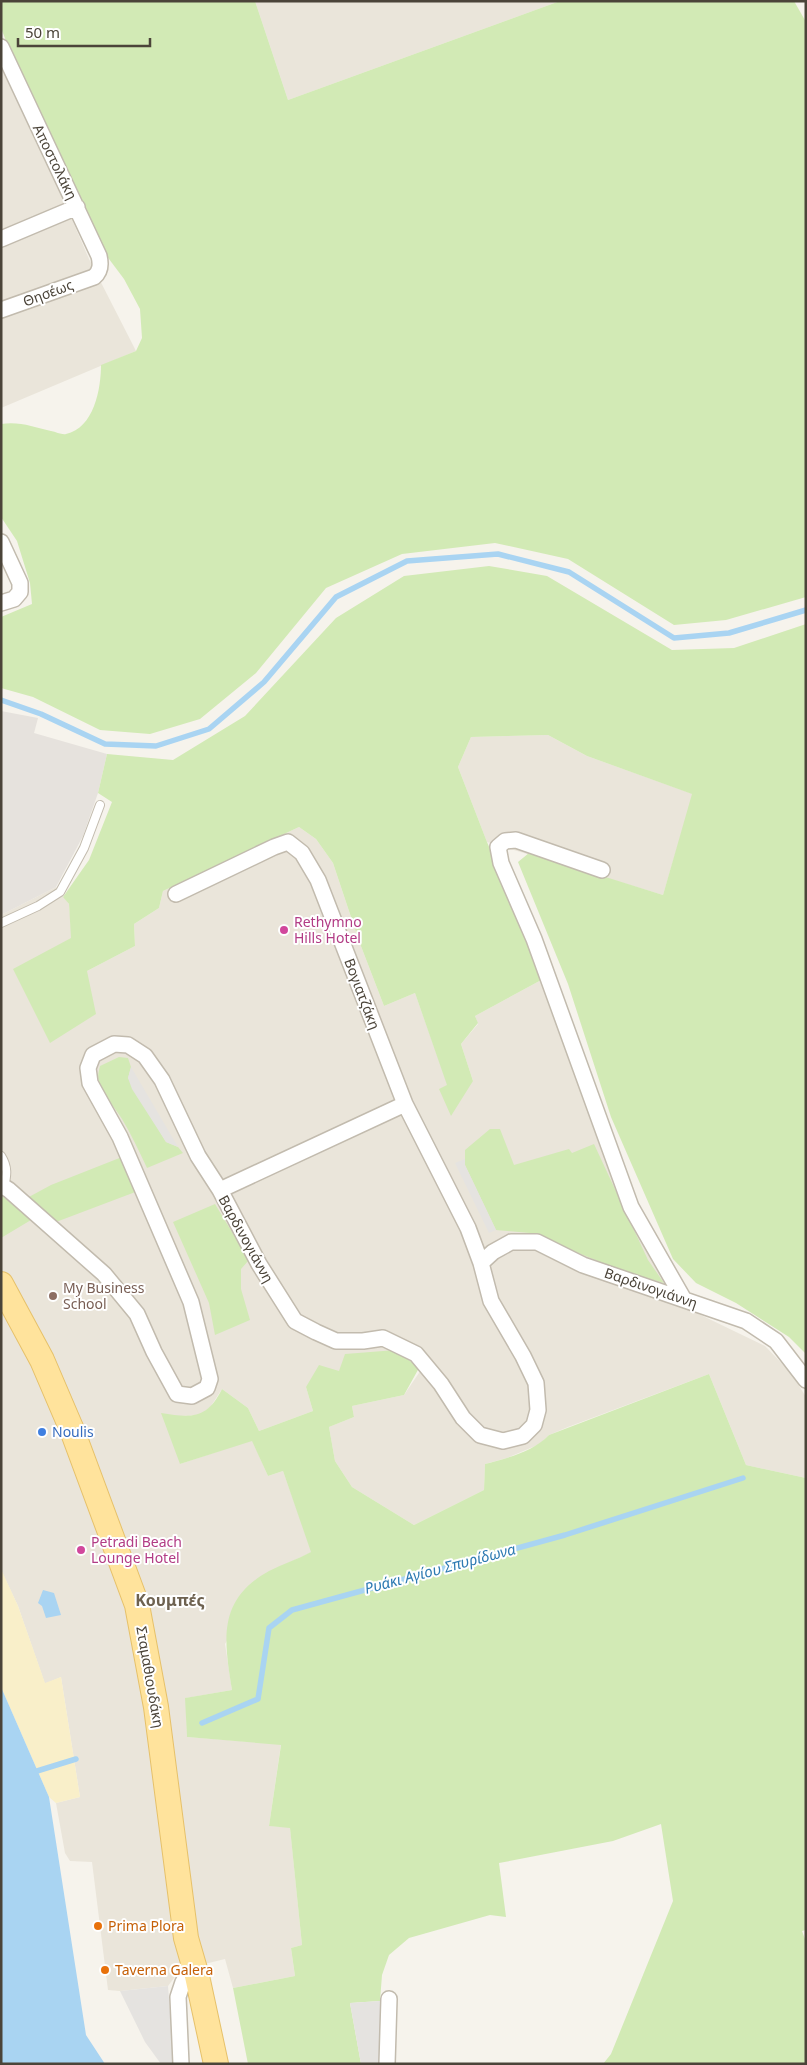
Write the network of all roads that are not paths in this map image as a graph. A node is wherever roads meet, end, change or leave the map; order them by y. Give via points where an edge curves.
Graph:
1 (3, 56) edge
2 (77, 207) junction
3 (1, 239) edge
4 (94, 277) joint
5 (1, 310) edge
6 (1, 542) edge
7 (1, 603) edge
8 (100, 805) dead end
9 (602, 870) dead end
10 (176, 894) dead end
11 (1, 923) edge
12 (404, 1104) junction
13 (1, 1156) edge
14 (2, 1186) edge
15 (220, 1190) junction
16 (481, 1263) junction
17 (1, 1284) edge
18 (683, 1298) junction
19 (806, 1380) edge
20 (197, 1976) junction
21 (389, 1999) dead end
22 (181, 2064) edge
23 (216, 2064) edge
24 (386, 2064) edge

1 - 2 street, Αποστολάκη
2 - 3 street
2 - 4 street, Αποστολάκη via 99,256 100,264
4 - 5 street, Θησέως
6 - 7 street via 20,583 20,592 14,599
8 - 11 lane via 84,848 60,892
9 - 18 street via 516,840 505,841 498,847 631,1207
10 - 12 street, Βογιατζάκη via 288,842 302,853 333,916
12 - 15 street
12 - 16 street, Βογιατζάκη via 468,1228
13 - 14 lane via 7,1174
14 - 15 street, Βαρδινογιάννη via 104,1274 136,1314 177,1394 184,1396 200,1393 210,1379 191,1302 120,1137 90,1083 88,1068 93,1054 114,1044 128,1045 145,1056 162,1080 198,1156
15 - 16 street, Βαρδινογιάννη via 259,1264 295,1321 336,1341 383,1338 416,1354 463,1418 480,1435 503,1441 523,1436 534,1425 538,1410 536,1383 492,1301
16 - 18 street, Βαρδινογιάννη via 511,1242 537,1242 583,1265
17 - 20 main road, Σταμαθιουδάκη via 42,1360 137,1605 156,1707 186,1938
18 - 19 street, Βαρδινογιάννη via 746,1321 776,1341
20 - 22 street via 183,1982 178,1996
20 - 23 main road, Σταμαθιουδάκη
21 - 24 street

